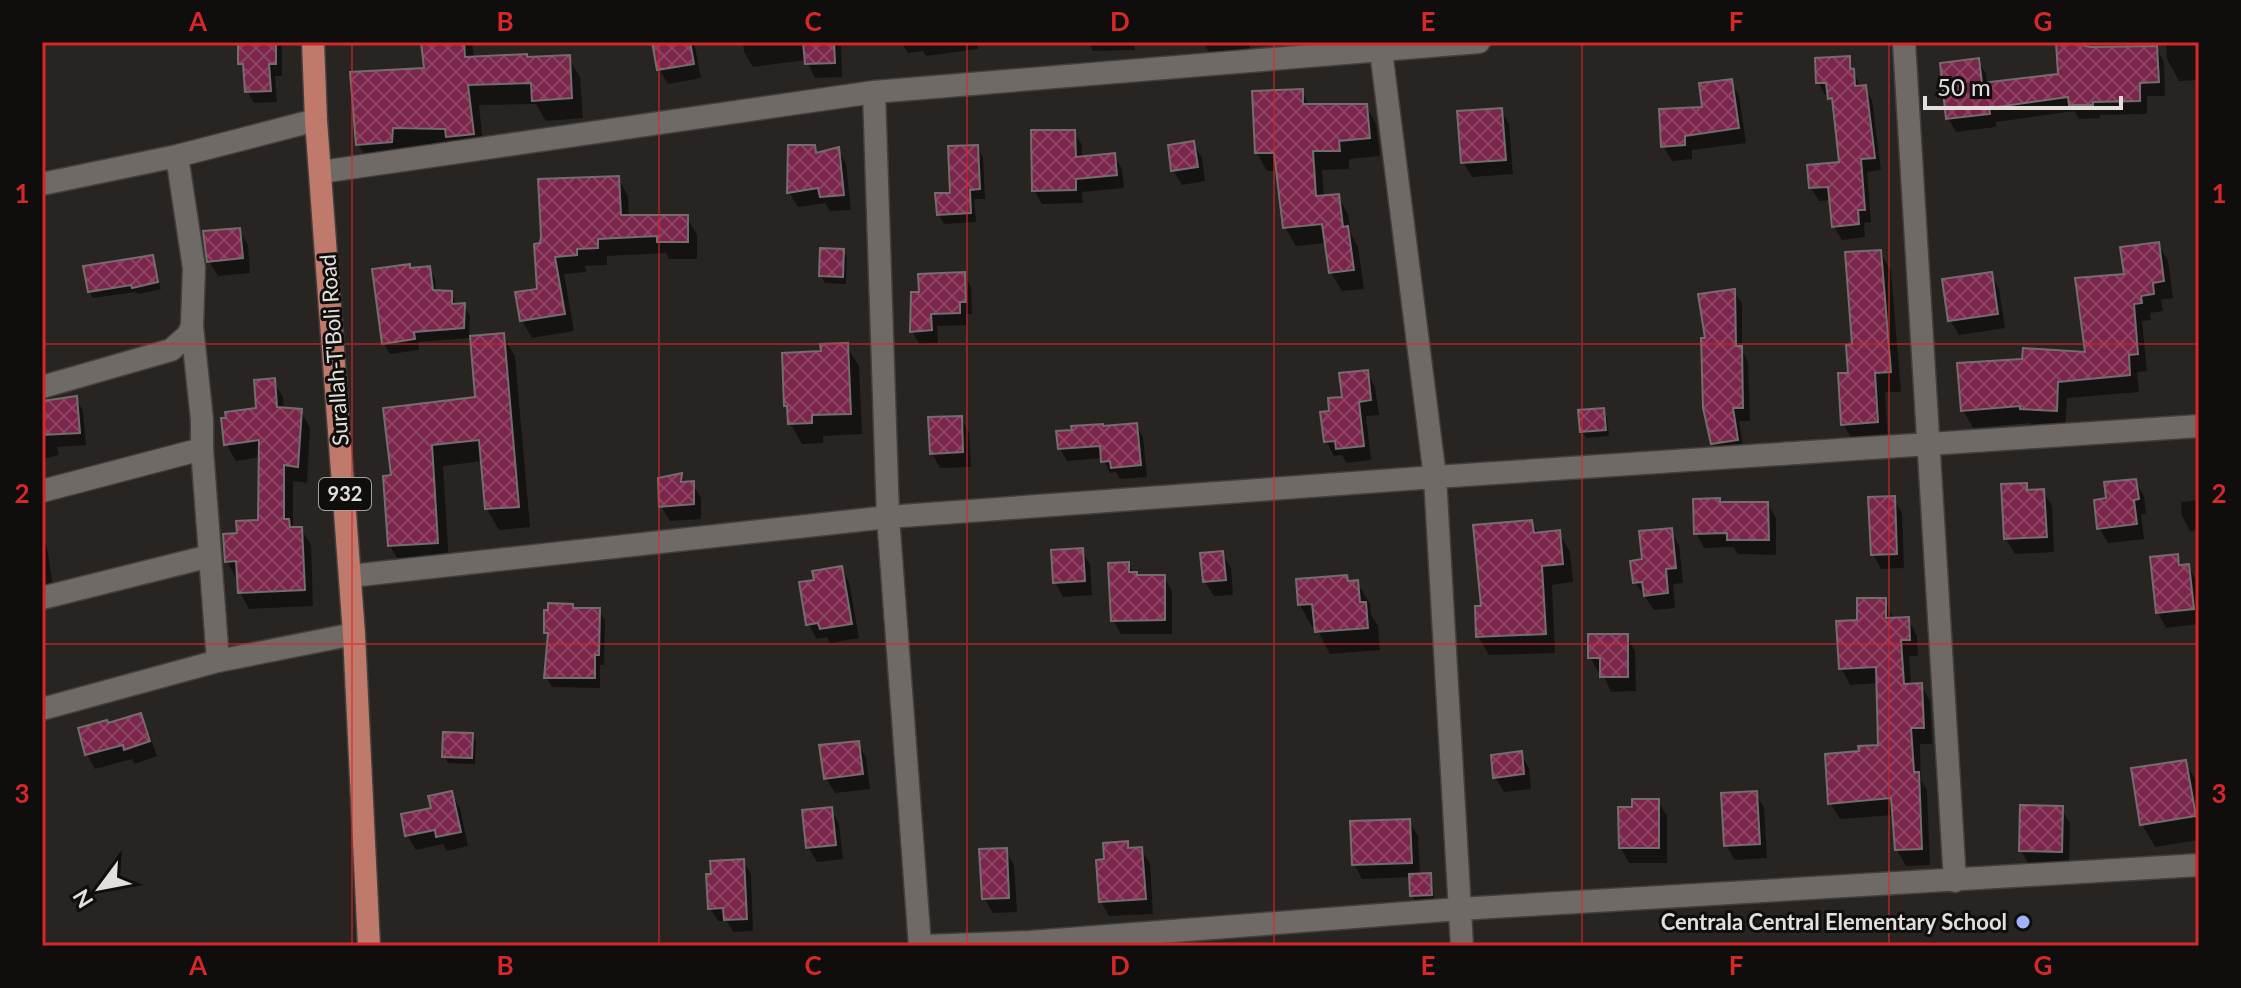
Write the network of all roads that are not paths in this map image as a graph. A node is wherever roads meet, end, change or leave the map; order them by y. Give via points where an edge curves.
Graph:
1 (313, 42) edge
2 (1479, 42) edge
3 (1904, 42) edge
4 (1381, 51) junction
5 (874, 92) junction
6 (316, 120) junction
7 (177, 156) junction
8 (321, 172) junction
9 (42, 184) edge
10 (192, 326) junction
11 (42, 387) edge
12 (2199, 426) edge
13 (1929, 442) junction
14 (202, 449) junction
15 (1435, 477) junction
16 (42, 491) edge
17 (888, 517) junction
18 (210, 556) junction
19 (351, 576) junction
20 (42, 598) edge
21 (354, 634) junction
22 (218, 661) junction
23 (42, 709) edge
24 (2199, 865) edge
25 (1955, 881) junction
26 (1459, 909) junction
27 (1030, 944) edge
28 (369, 946) edge
29 (922, 946) edge
30 (1462, 946) edge

1 - 6 main road, Surallah-T'Boli Road / 932
2 - 4 street
3 - 13 street
4 - 5 street
4 - 15 street
5 - 8 street
5 - 17 street
6 - 7 street
6 - 8 main road, Surallah-T'Boli Road / 932
7 - 9 street
7 - 10 street via 194,268
8 - 19 main road, Surallah-T'Boli Road / 932
10 - 11 street via 171,350
10 - 14 street
12 - 13 street
13 - 15 street
13 - 25 street
14 - 16 street
14 - 18 street
15 - 17 street
15 - 26 street
17 - 19 street
17 - 29 street
18 - 20 street
18 - 22 street
19 - 21 main road, Surallah-T'Boli Road / 932
21 - 22 street
21 - 28 main road, Surallah-T'Boli Road / 932
22 - 23 street
24 - 25 street
25 - 26 street
26 - 27 street
26 - 30 street
27 - 29 street

